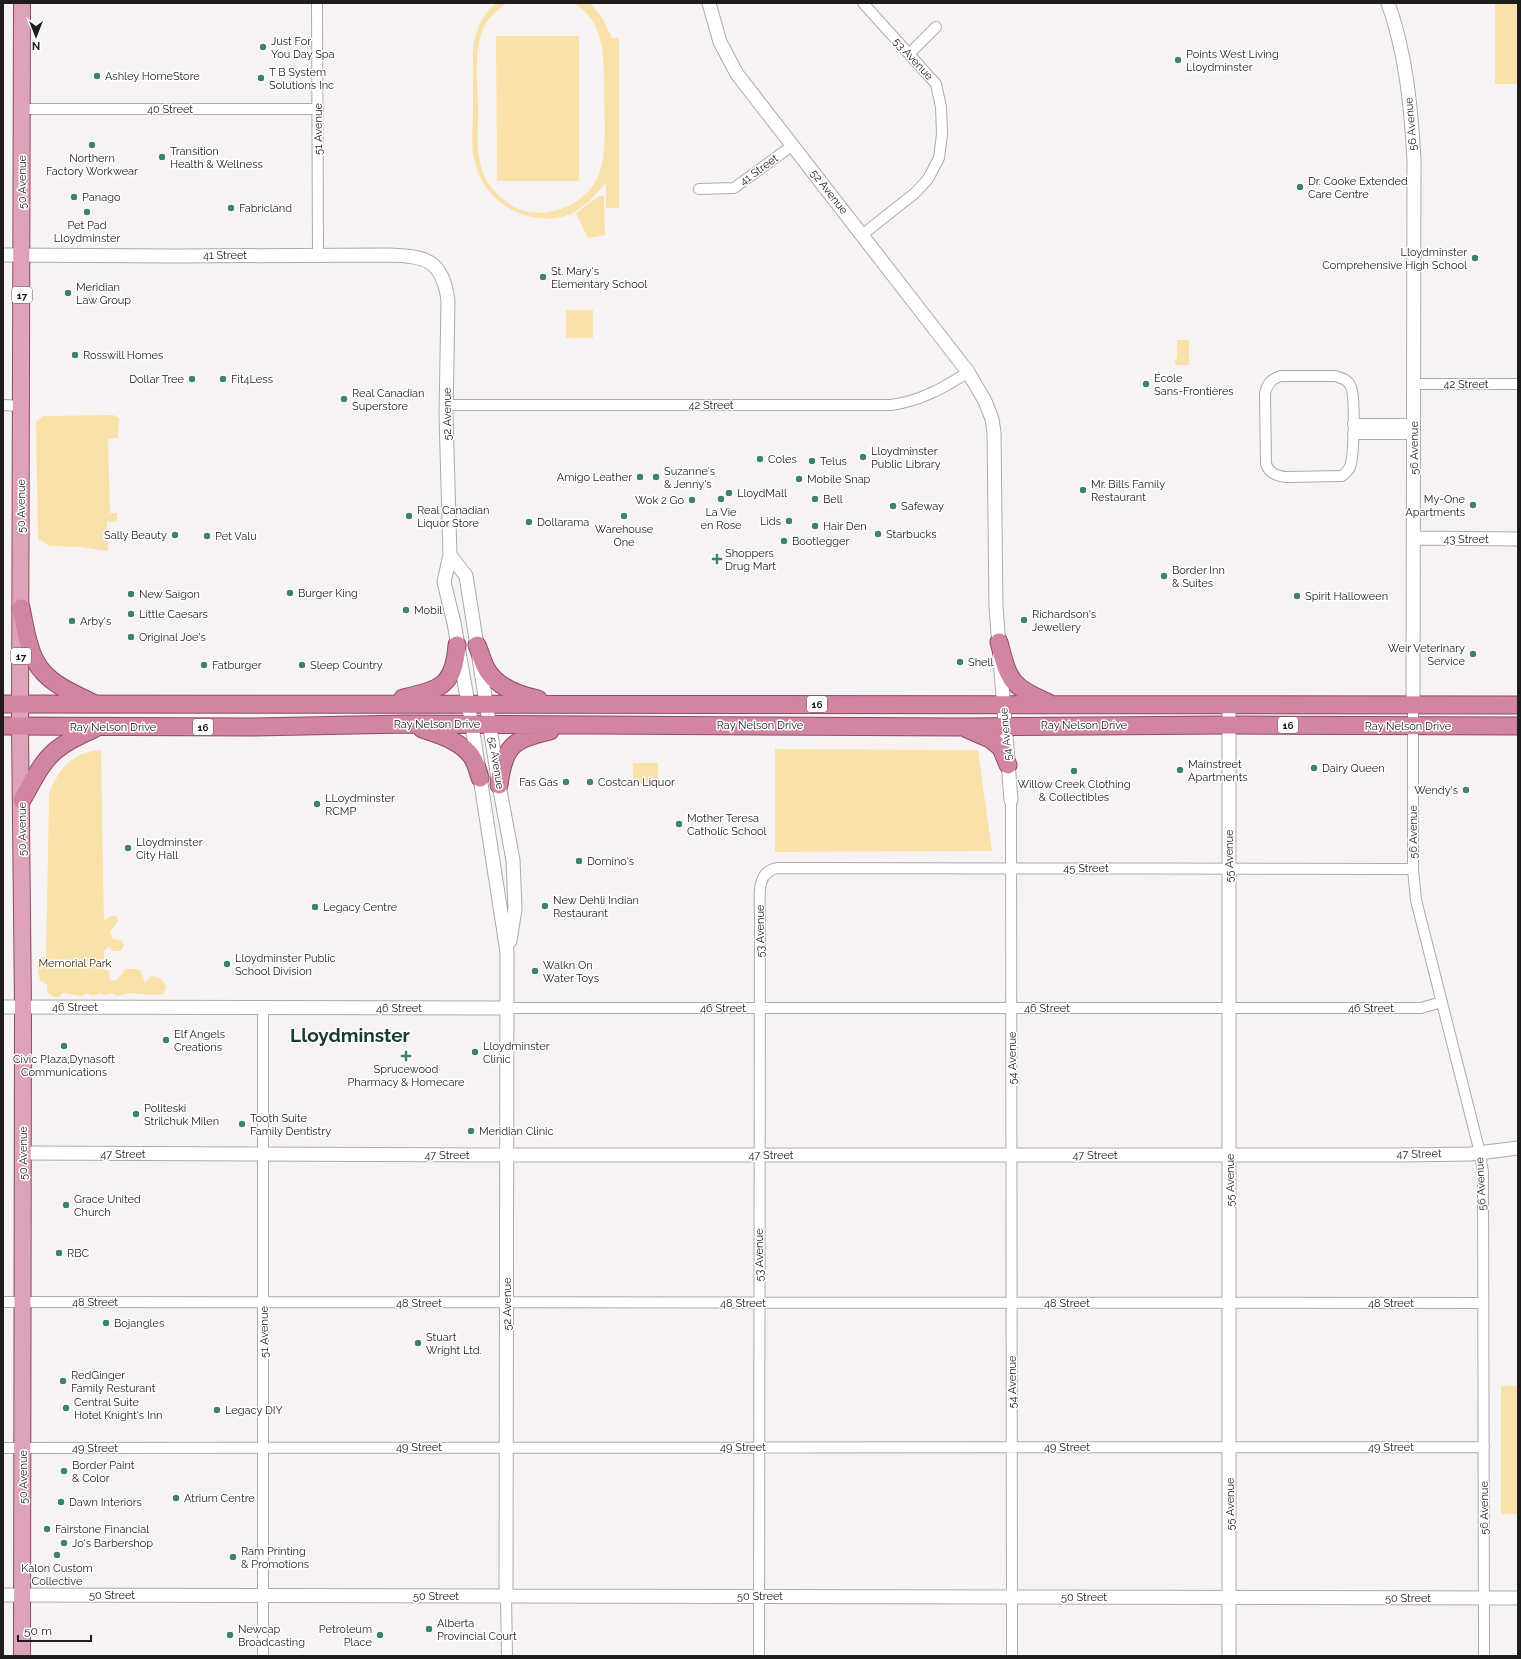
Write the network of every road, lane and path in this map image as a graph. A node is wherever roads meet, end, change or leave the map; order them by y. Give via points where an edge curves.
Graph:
1 (22, 3) edge
2 (317, 3) edge
3 (709, 3) edge
4 (862, 3) edge
5 (1388, 3) edge
6 (936, 27) dead end
7 (909, 54) junction
8 (22, 110) junction
9 (318, 110) junction
10 (793, 145) junction
11 (699, 188) dead end
12 (862, 235) junction
13 (3, 254) edge
14 (22, 254) junction
15 (318, 255) junction
16 (442, 274) joint
17 (968, 372) junction
18 (1414, 384) junction
19 (1518, 384) edge
20 (3, 405) edge
21 (446, 405) junction
22 (21, 406) junction
23 (1353, 429) junction
24 (1414, 429) junction
25 (1414, 538) junction
26 (1518, 539) edge
27 (450, 555) junction
28 (21, 608) junction
29 (999, 642) junction
30 (477, 644) junction
31 (457, 645) junction
32 (656, 692) dead end
33 (3, 704) edge
34 (21, 704) junction
35 (97, 704) junction
36 (379, 704) junction
37 (468, 704) junction
38 (487, 704) junction
39 (564, 704) junction
40 (631, 704) junction
41 (1004, 705) junction
42 (1054, 705) junction
43 (1229, 705) junction
44 (1413, 705) junction
45 (1518, 705) edge
46 (406, 724) junction
47 (471, 724) junction
48 (490, 724) junction
49 (578, 725) junction
50 (1229, 725) junction
51 (3, 726) edge
52 (20, 726) junction
53 (961, 726) junction
54 (1005, 726) junction
55 (1413, 726) junction
56 (1518, 726) edge
57 (98, 727) junction
58 (1008, 765) junction
59 (480, 778) junction
60 (499, 785) junction
61 (22, 800) junction
62 (1011, 800) joint
63 (1012, 868) junction
64 (1229, 869) junction
65 (1413, 869) junction
66 (762, 877) joint
67 (508, 952) junction
68 (1442, 1002) junction
69 (3, 1007) edge
70 (23, 1007) junction
71 (264, 1008) junction
72 (507, 1008) junction
73 (760, 1008) junction
74 (1012, 1008) junction
75 (1229, 1008) junction
76 (1518, 1148) edge
77 (23, 1153) junction
78 (1480, 1153) junction
79 (264, 1154) junction
80 (507, 1155) junction
81 (759, 1155) junction
82 (1013, 1155) junction
83 (1230, 1155) junction
84 (3, 1302) edge
85 (23, 1302) junction
86 (264, 1302) junction
87 (507, 1303) junction
88 (759, 1303) junction
89 (1012, 1303) junction
90 (1229, 1303) junction
91 (1483, 1303) junction
92 (506, 1447) junction
93 (758, 1447) junction
94 (1012, 1447) junction
95 (1230, 1447) junction
96 (1484, 1447) junction
97 (3, 1448) edge
98 (23, 1448) junction
99 (264, 1448) junction
100 (3, 1595) edge
101 (22, 1595) junction
102 (264, 1596) junction
103 (506, 1596) junction
104 (759, 1597) junction
105 (1012, 1597) junction
106 (1230, 1597) junction
107 (1484, 1598) junction
108 (1518, 1598) edge
109 (22, 1656) edge
110 (263, 1656) edge
111 (507, 1656) edge
112 (759, 1656) edge
113 (1012, 1656) edge
114 (1229, 1656) edge
115 (1484, 1656) edge

1 - 8 main road, 50 Avenue / 17
2 - 9 street, 51 Avenue
3 - 10 street, 52 Avenue via 720,42 737,74
4 - 7 street, 53 Avenue
5 - 18 street, 56 Avenue via 1400,46 1412,123
6 - 7 street
7 - 12 street, 53 Avenue via 936,84 941,107 940,158 928,179 915,193
8 - 9 street, 40 Street
8 - 14 main road, 50 Avenue / 17
9 - 15 street, 51 Avenue
10 - 11 street, 41 Street via 734,188
10 - 12 street, 52 Avenue
12 - 17 street, 52 Avenue
13 - 14 street, 41 Street
14 - 15 street, 41 Street
14 - 22 main road, 50 Avenue / 17
15 - 16 street, 41 Street via 387,254 416,257 428,261
16 - 21 street, 52 Avenue via 448,302
17 - 21 street, 42 Street via 927,395 891,405
17 - 29 street, 54 Avenue via 986,401 994,432 996,608
18 - 19 street, 42 Street
18 - 24 street, 56 Avenue
20 - 22 street
21 - 27 street, 52 Avenue
22 - 28 main road, 50 Avenue / 17
23 - 23 street via 1352,389 1343,378 1281,376 1271,381 1267,387 1266,464 1272,473 1286,477 1342,476 1350,467
23 - 24 street
24 - 25 street, 56 Avenue
25 - 26 street, 43 Street
25 - 44 street, 56 Avenue
27 - 30 street, 52 Avenue via 466,576
27 - 31 street, 52 Avenue via 444,582
28 - 34 main road, 50 Avenue / 17
28 - 35 highway via 32,653 40,668 61,686
29 - 41 street, 54 Avenue
29 - 42 highway via 1005,667 1014,684
30 - 38 street, 52 Avenue
30 - 39 highway via 489,672 503,686 523,696
31 - 36 highway via 456,662 446,682 417,695
31 - 37 street, 52 Avenue
32 - 40 highway via 651,698
33 - 34 highway, Ray Nelson Drive / 16
34 - 35 highway, Ray Nelson Drive / 16
34 - 52 main road, 50 Avenue
35 - 36 highway, Ray Nelson Drive / 16
36 - 37 highway, Ray Nelson Drive / 16
37 - 38 highway, Ray Nelson Drive / 16
37 - 47 street, 52 Avenue
38 - 39 highway, Ray Nelson Drive / 16
38 - 48 street, 52 Avenue
39 - 40 highway, Ray Nelson Drive / 16
40 - 41 highway, Ray Nelson Drive / 16
41 - 42 highway, Ray Nelson Drive / 16
41 - 54 street, 54 Avenue
42 - 43 highway, Ray Nelson Drive / 16
43 - 44 highway, Ray Nelson Drive / 16
43 - 50 street, 55 Avenue
44 - 45 highway, Ray Nelson Drive / 16
44 - 55 street, 56 Avenue
46 - 47 highway, Ray Nelson Drive / 16
46 - 57 highway, Ray Nelson Drive / 16
46 - 59 highway via 448,738 467,751 474,759
47 - 48 highway, Ray Nelson Drive / 16
47 - 59 street, 52 Avenue
48 - 49 highway, Ray Nelson Drive / 16
48 - 60 street, 52 Avenue
49 - 53 highway, Ray Nelson Drive / 16
49 - 60 highway via 537,734 514,744 507,752 501,767
50 - 54 highway, Ray Nelson Drive / 16
50 - 55 highway, Ray Nelson Drive / 16
50 - 64 street, 55 Avenue
51 - 52 highway, Ray Nelson Drive / 16
52 - 57 highway, Ray Nelson Drive / 16
52 - 61 main road, 50 Avenue
53 - 54 highway, Ray Nelson Drive / 16
53 - 58 highway via 990,739 1001,748
54 - 58 street, 54 Avenue
55 - 56 highway, Ray Nelson Drive / 16
55 - 65 street, 56 Avenue
57 - 61 highway via 54,752 40,769
58 - 62 street, 54 Avenue
59 - 67 street, 52 Avenue
60 - 67 street, 52 Avenue via 515,878 515,909
61 - 70 main road, 50 Avenue
62 - 63 street, 54 Avenue
63 - 64 street, 45 Street
63 - 66 street, 45 Street via 778,868 768,871
63 - 74 street, 54 Avenue
64 - 65 street, 45 Street
64 - 75 street, 55 Avenue
65 - 68 street, 56 Avenue via 1416,900
66 - 73 street, 53 Avenue
67 - 72 street, 52 Avenue
68 - 75 street, 46 Street via 1421,1008
68 - 78 street, 56 Avenue
69 - 70 street, 46 Street
70 - 71 street, 46 Street
70 - 77 main road, 50 Avenue
71 - 72 street, 46 Street
71 - 79 street, 51 Avenue
72 - 73 street, 46 Street
72 - 80 street, 52 Avenue
73 - 74 street, 46 Street
73 - 81 street, 53 Avenue
74 - 75 street, 46 Street
74 - 82 street, 54 Avenue
75 - 83 street, 55 Avenue
76 - 78 street, 47 Street
77 - 79 street, 47 Street
77 - 85 main road, 50 Avenue
78 - 83 street, 47 Street
78 - 91 street, 56 Avenue
79 - 80 street, 47 Street
79 - 86 street, 51 Avenue
80 - 81 street, 47 Street
80 - 87 street, 52 Avenue
81 - 82 street, 47 Street
81 - 88 street, 53 Avenue
82 - 83 street, 47 Street
82 - 89 street, 54 Avenue
83 - 90 street, 55 Avenue
84 - 85 street, 48 Street
85 - 86 street, 48 Street
85 - 98 main road, 50 Avenue
86 - 87 street, 48 Street
86 - 99 street, 51 Avenue
87 - 88 street, 48 Street
87 - 92 street, 52 Avenue
88 - 89 street, 48 Street
88 - 93 street, 53 Avenue
89 - 90 street, 48 Street
89 - 94 street, 54 Avenue
90 - 91 street, 48 Street
90 - 95 street, 55 Avenue
91 - 96 street, 56 Avenue
92 - 93 street, 49 Street
92 - 99 street, 49 Street
92 - 103 street, 52 Avenue
93 - 94 street, 49 Street
93 - 104 street, 53 Avenue
94 - 95 street, 49 Street
94 - 105 street, 54 Avenue
95 - 96 street, 49 Street
95 - 106 street, 55 Avenue
96 - 107 street, 56 Avenue
97 - 98 street, 49 Street
98 - 99 street, 49 Street
98 - 101 main road, 50 Avenue
99 - 102 street, 51 Avenue
100 - 101 street, 50 Street
101 - 102 street, 50 Street
101 - 109 main road, 50 Avenue
102 - 103 street, 50 Street
102 - 110 street, 51 Avenue
103 - 104 street, 50 Street
103 - 111 street, 52 Avenue
104 - 105 street, 50 Street
104 - 112 street, 53 Avenue
105 - 106 street, 50 Street
105 - 113 street, 54 Avenue
106 - 107 street, 50 Street
106 - 114 street, 55 Avenue
107 - 108 street, 50 Street
107 - 115 street, 56 Avenue

